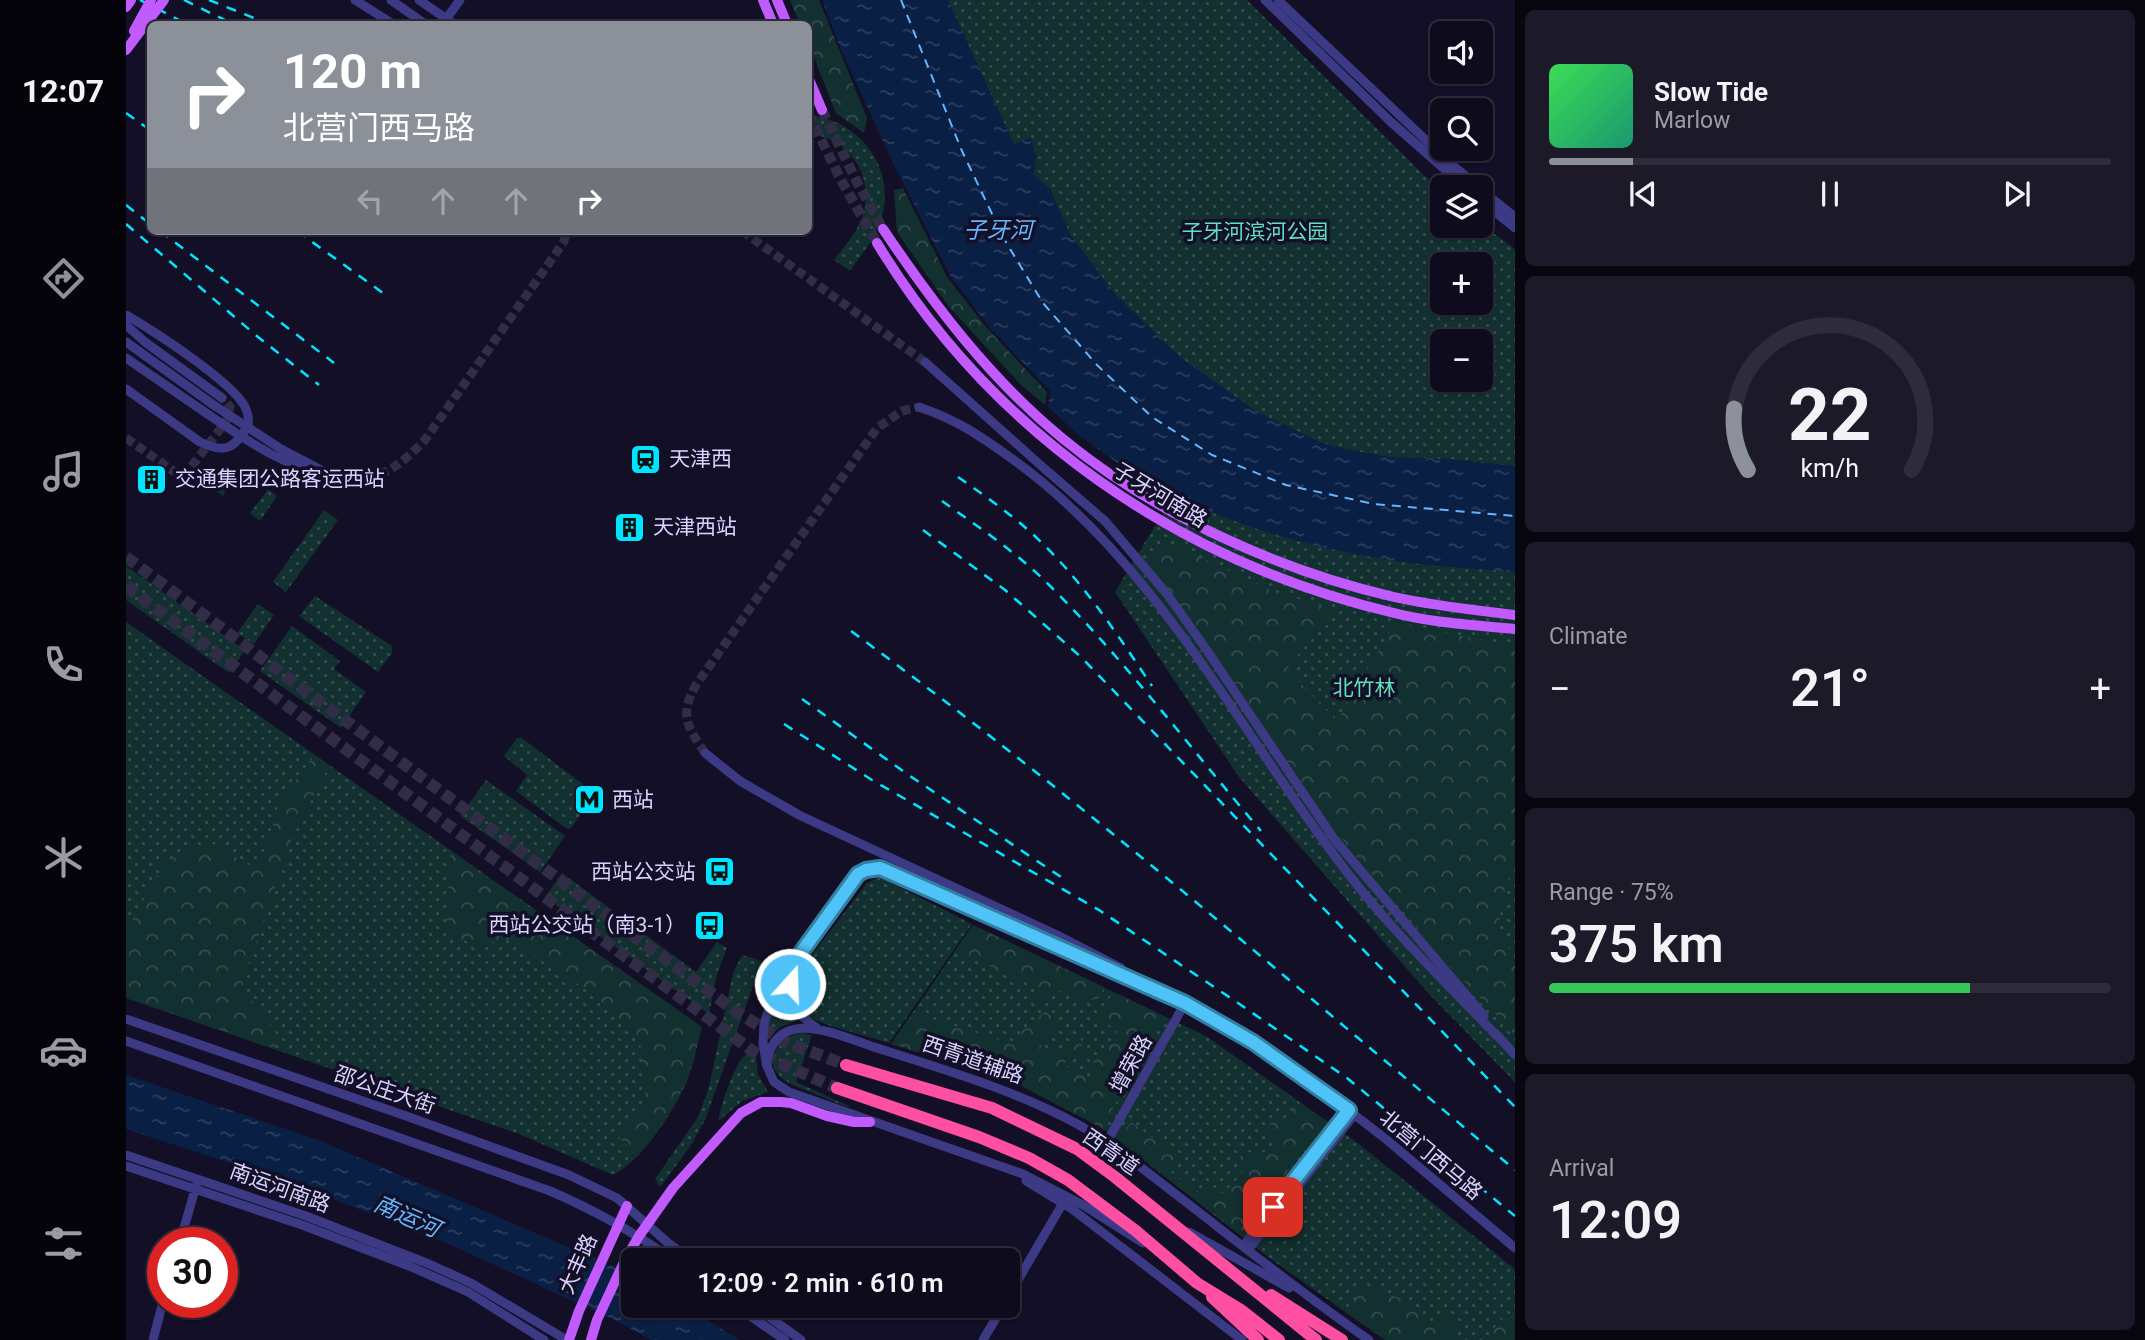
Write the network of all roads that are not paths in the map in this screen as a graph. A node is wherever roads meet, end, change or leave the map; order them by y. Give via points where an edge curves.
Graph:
1 (131, 0) edge
2 (151, 0) edge
3 (164, 0) edge
4 (355, 0) edge
5 (391, 0) edge
6 (419, 0) edge
7 (460, 0) edge
8 (763, 0) edge
9 (776, 0) edge
10 (1265, 0) edge
11 (1278, 0) edge
12 (126, 7) edge
13 (147, 21) edge
14 (147, 21) edge
15 (388, 21) edge
16 (421, 21) edge
17 (449, 21) edge
18 (450, 21) edge
19 (772, 21) edge
20 (785, 21) edge
21 (126, 48) edge
22 (812, 86) edge
23 (822, 110) tunnel mouth
24 (1451, 175) edge
25 (1464, 175) edge
26 (1493, 198) edge
27 (1493, 210) edge
28 (1515, 216) edge
29 (1515, 228) edge
30 (883, 229) tunnel mouth
31 (877, 243) tunnel mouth
32 (126, 316) edge
33 (126, 325) edge
34 (126, 342) edge
35 (126, 358) edge
36 (925, 362) tunnel mouth
37 (126, 389) edge
38 (222, 398) dead end
39 (919, 407) tunnel mouth
40 (1515, 615) edge
41 (1515, 629) edge
42 (705, 753) tunnel mouth
43 (795, 961) junction
44 (1166, 993) junction
45 (1185, 1003) junction
46 (126, 1019) edge
47 (820, 1030) junction
48 (1497, 1037) junction
49 (126, 1041) edge
50 (1515, 1055) edge
51 (766, 1064) junction
52 (846, 1065) tunnel mouth
53 (837, 1088) tunnel mouth
54 (1352, 1113) junction
55 (870, 1122) junction
56 (1107, 1142) junction
57 (126, 1155) edge
58 (994, 1163) junction
59 (126, 1166) edge
60 (198, 1178) junction
61 (195, 1189) junction
62 (1063, 1203) junction
63 (627, 1206) junction
64 (1171, 1222) junction
65 (618, 1223) junction
66 (648, 1224) junction
67 (184, 1227) edge
68 (639, 1236) junction
69 (656, 1248) edge
70 (675, 1248) edge
71 (1245, 1248) junction
72 (1515, 1248) edge
73 (1165, 1257) junction
74 (1222, 1263) junction
75 (1020, 1276) edge
76 (1197, 1283) junction
77 (1315, 1303) junction
78 (159, 1318) edge
79 (754, 1318) edge
80 (771, 1318) edge
81 (996, 1318) edge
82 (153, 1340) edge
83 (544, 1340) edge
84 (568, 1340) edge
85 (591, 1340) edge
86 (785, 1340) edge
87 (801, 1340) edge
88 (983, 1340) edge
89 (1242, 1340) edge
90 (1258, 1340) edge
91 (1279, 1340) edge
92 (1316, 1340) edge
93 (1342, 1340) edge
94 (1369, 1340) edge

1 - 12 main road, bridge
2 - 21 main road, bridge
3 - 14 main road, bridge
4 - 15 street
5 - 16 street
6 - 17 street
7 - 18 street
8 - 19 main road
9 - 20 main road
10 - 24 street
11 - 25 street
13 - 21 main road, bridge
22 - 23 main road
26 - 28 street
27 - 29 street
30 - 40 main road, 子牙河南路 via 940,309 1021,401 1070,445 1127,486 1217,534 1324,576 1394,597
31 - 41 main road, 子牙河南路 via 914,299 1003,403 1077,467 1149,514 1216,551 1309,589 1395,614
32 - 37 street via 234,394 246,408 248,426 236,445 211,447
33 - 38 street
34 - 35 street, bridge via 281,449 340,479 304,470 268,453
36 - 48 street, bridge via 1105,522 1167,594 1334,839 1482,1012
39 - 48 street, bridge via 950,418 1021,465 1109,544 1151,594 1352,878
42 - 44 street, bridge via 740,781 799,815 1057,935
43 - 44 street, 北营门西马路 via 858,874 873,868 890,871
43 - 47 street via 790,984 793,1004
43 - 51 street via 765,1015
44 - 45 street, 北营门西马路
45 - 54 street, 北营门西马路 via 1262,1048
45 - 56 street, 增荣路
46 - 63 street, 邵公庄大街 via 523,1157 606,1192
47 - 51 street, 西青道辅路 via 801,1027 785,1033 772,1046
47 - 56 street, 西青道辅路 via 981,1081 1045,1108
48 - 50 street, bridge
49 - 65 street, 邵公庄大街 via 538,1187
51 - 55 street via 774,1082 789,1092
52 - 64 highway, 西青道 via 992,1108 1036,1128 1077,1149
53 - 73 highway via 1029,1158 1068,1180
54 - 71 street
54 - 72 street, 北营门西马路
55 - 58 street
55 - 66 main road via 827,1116 791,1103 761,1102 747,1108 673,1188
56 - 71 street, 西青道辅路
57 - 60 street, 南运河南路
58 - 62 street
58 - 73 street via 1049,1186
59 - 61 street, 南运河南路
60 - 61 street
60 - 84 street, 南运河南路 via 429,1264
61 - 67 street
61 - 83 street, 南运河南路 via 302,1225 468,1292
62 - 75 street
62 - 89 street
63 - 65 main road, 大丰路
63 - 66 street, 邵公庄大街
64 - 74 highway, 西青道
64 - 77 street
65 - 68 street, 邵公庄大街
65 - 84 main road, 大丰路
66 - 68 main road, 大丰路
66 - 70 street, 邵公庄大街
68 - 69 street, 邵公庄大街
68 - 85 main road, 大丰路
71 - 77 street, 西青道辅路
73 - 76 highway
74 - 92 highway, 西青道
74 - 93 highway
76 - 90 highway
76 - 91 highway
77 - 94 street, 西青道辅路
78 - 82 street
79 - 86 street
80 - 87 street
81 - 88 street

